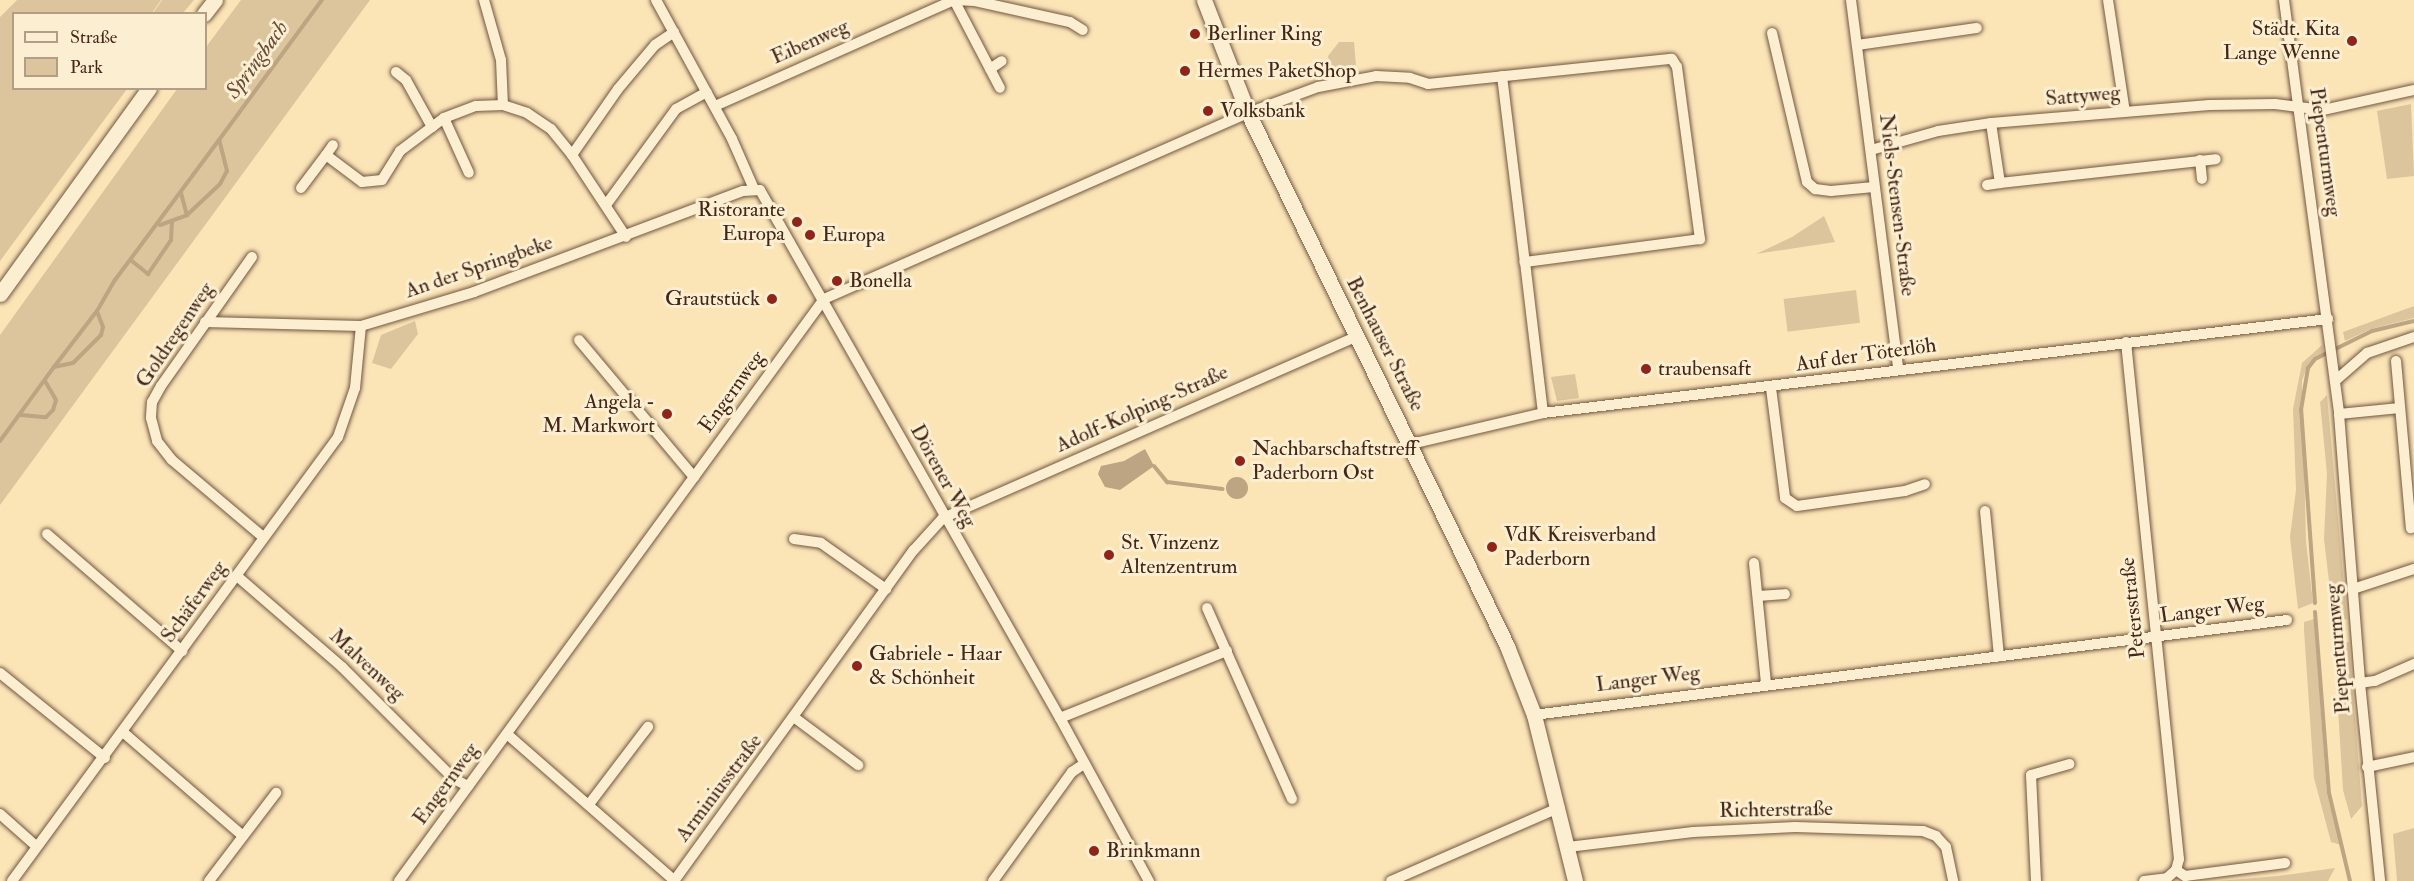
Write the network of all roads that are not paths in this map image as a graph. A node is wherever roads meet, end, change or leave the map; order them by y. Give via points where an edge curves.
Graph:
1 (215, 0) edge
2 (484, 0) edge
3 (656, 0) edge
4 (954, 0) edge
5 (1204, 0) edge
6 (1851, 0) edge
7 (2111, 0) edge
8 (2284, 0) edge
9 (1211, 8) edge
10 (206, 12) edge
11 (1977, 28) dead end
12 (1083, 30) dead end
13 (674, 32) junction
14 (1772, 33) dead end
15 (1857, 45) junction
16 (1002, 61) dead end
17 (990, 69) junction
18 (396, 72) dead end
19 (1502, 76) junction
20 (1000, 88) dead end
21 (148, 90) edge
22 (2414, 90) edge
23 (707, 92) junction
24 (503, 105) junction
25 (715, 106) junction
26 (2300, 109) junction
27 (2125, 112) junction
28 (1248, 113) junction
29 (444, 118) junction
30 (1991, 123) junction
31 (432, 127) junction
32 (333, 145) dead end
33 (1871, 150) junction
34 (326, 155) junction
35 (572, 155) junction
36 (2216, 159) dead end
37 (2200, 160) junction
38 (468, 173) dead end
39 (2202, 179) dead end
40 (2000, 183) junction
41 (1988, 185) dead end
42 (1874, 187) junction
43 (301, 188) dead end
44 (754, 189) junction
45 (606, 205) junction
46 (626, 237) junction
47 (252, 257) dead end
48 (1526, 262) junction
49 (0, 294) edge
50 (824, 299) junction
51 (2328, 319) junction
52 (205, 322) junction
53 (361, 326) junction
54 (1356, 337) junction
55 (2414, 337) edge
56 (579, 340) dead end
57 (2126, 342) junction
58 (2396, 361) dead end
59 (1898, 369) junction
60 (2335, 376) junction
61 (1771, 388) junction
62 (2400, 408) junction
63 (1543, 413) junction
64 (2339, 414) junction
65 (1411, 444) junction
66 (694, 477) junction
67 (1925, 484) dead end
68 (1985, 512) dead end
69 (943, 518) junction
70 (2411, 528) dead end
71 (47, 534) dead end
72 (263, 537) junction
73 (794, 539) dead end
74 (1754, 563) dead end
75 (2414, 569) edge
76 (237, 576) junction
77 (886, 589) junction
78 (2353, 590) junction
79 (1785, 594) dead end
80 (1758, 596) junction
81 (1207, 608) dead end
82 (2287, 620) dead end
83 (2155, 636) junction
84 (182, 651) junction
85 (1227, 651) junction
86 (1999, 656) junction
87 (2414, 664) edge
88 (0, 673) edge
89 (2360, 683) junction
90 (1766, 684) junction
91 (1534, 715) junction
92 (1060, 717) junction
93 (795, 718) junction
94 (648, 727) dead end
95 (124, 733) junction
96 (507, 734) junction
97 (2414, 757) edge
98 (105, 758) junction
99 (1084, 764) junction
100 (2069, 764) dead end
101 (858, 765) dead end
102 (2367, 767) junction
103 (468, 786) junction
104 (276, 793) dead end
105 (1292, 799) dead end
106 (590, 803) junction
107 (1560, 807) junction
108 (0, 814) edge
109 (243, 836) junction
110 (36, 846) junction
111 (1568, 847) junction
112 (2285, 863) dead end
113 (2176, 870) junction
114 (12, 881) edge
115 (209, 881) edge
116 (399, 881) edge
117 (674, 881) edge
118 (993, 881) edge
119 (1149, 881) edge
120 (1391, 881) edge
121 (1575, 881) edge
122 (1953, 881) edge
123 (2036, 881) edge
124 (2144, 881) edge
125 (2380, 881) edge

1 - 10 main road
2 - 24 street via 501,60
3 - 13 street, Dörener Weg
4 - 12 street, Eibenweg via 1060,20
4 - 17 street
4 - 25 street, Eibenweg
5 - 9 main road, Benhauser Straße
6 - 15 street, Niels-Stensen-Straße
7 - 27 street
8 - 26 street, Piepenturmweg
9 - 28 main road, Benhauser Straße
11 - 15 street
13 - 23 street, Dörener Weg
13 - 35 street via 655,45 618,89
14 - 42 street via 1807,182 1815,189 1831,191
15 - 33 street, Niels-Stensen-Straße
16 - 17 street
17 - 20 street
18 - 31 street via 406,80
19 - 28 street via 1428,84 1410,78 1376,76 1318,87
19 - 48 street
19 - 48 street via 1672,59 1695,198 1700,239
21 - 49 main road
22 - 26 street, Sattyweg via 2323,110
23 - 25 street, Dörener Weg
23 - 45 street via 676,109
24 - 29 street via 476,106
24 - 35 street via 539,120
25 - 44 street, Dörener Weg via 753,179
26 - 27 street, Sattyweg via 2275,104 2209,105
26 - 51 street, Piepenturmweg
27 - 30 street, Sattyweg
28 - 50 street
28 - 54 main road, Benhauser Straße
29 - 31 street
29 - 38 street
30 - 33 street, Sattyweg via 1938,131
30 - 40 street
31 - 34 street via 400,151 382,180 362,182
32 - 34 street
33 - 42 street, Niels-Stensen-Straße
34 - 43 street
35 - 45 street
36 - 37 street
37 - 39 street
37 - 40 street
40 - 41 street
42 - 59 street, Niels-Stensen-Straße
44 - 46 street, An der Springbeke via 709,202
44 - 50 street, Dörener Weg via 764,193
45 - 46 street
46 - 53 street, An der Springbeke via 474,292
47 - 52 street, Goldregenweg
48 - 63 street
50 - 66 street, Engernweg
50 - 69 street, Dörener Weg
51 - 57 street, Auf der Töterlöh
51 - 60 street, Piepenturmweg
52 - 53 street, An der Springbeke
52 - 72 street, Goldregenweg via 152,402 152,432 172,460
53 - 72 street, Schäferweg via 355,388 338,437
54 - 65 main road, Benhauser Straße
54 - 69 street, Adolf-Kolping-Straße
55 - 60 street via 2367,353
56 - 66 street
57 - 59 street, Auf der Töterlöh
57 - 83 street, Petersstraße
58 - 62 street
59 - 61 street, Auf der Töterlöh
60 - 64 street, Piepenturmweg
61 - 63 street, Auf der Töterlöh
61 - 67 street via 1785,498 1797,506 1905,491
62 - 64 street
62 - 70 street
63 - 65 street, Auf der Töterlöh
64 - 78 street, Piepenturmweg
65 - 91 main road, Benhauser Straße via 1495,620
66 - 96 street, Engernweg
68 - 86 street
69 - 77 street, Arminiusstraße
69 - 92 street, Dörener Weg
71 - 84 street
72 - 76 street, Schäferweg
73 - 77 street via 821,543
74 - 80 street
75 - 78 street
76 - 84 street, Schäferweg
76 - 103 street, Malvenweg via 350,675 454,779
77 - 93 street, Arminiusstraße
78 - 89 street, Piepenturmweg
79 - 80 street
80 - 90 street
81 - 85 street
82 - 83 street, Langer Weg
83 - 86 street, Langer Weg
83 - 113 street, Petersstraße via 2180,859
84 - 95 street, Schäferweg
85 - 92 street
85 - 105 street
86 - 90 street, Langer Weg
87 - 89 street via 2375,681
88 - 98 street
89 - 102 street, Piepenturmweg
90 - 91 street, Langer Weg
91 - 107 main road, Benhauser Straße
92 - 99 street, Dörener Weg
93 - 101 street
93 - 117 street, Arminiusstraße
94 - 106 street
95 - 98 street, Schäferweg
95 - 109 street
96 - 103 street, Engernweg
96 - 106 street
97 - 102 street
98 - 110 street, Schäferweg
99 - 118 street via 1072,772
99 - 119 street, Dörener Weg
100 - 123 street via 2031,775
102 - 125 street, Piepenturmweg
103 - 116 street, Engernweg
104 - 109 street
106 - 117 street
107 - 111 main road, Benhauser Straße
107 - 120 street
108 - 110 street
109 - 115 street
110 - 114 street, Schäferweg
111 - 121 main road, Benhauser Straße
111 - 122 street, Richterstraße via 1693,832 1795,827 1923,831 1936,836 1946,847
112 - 113 street via 2185,876
113 - 124 street via 2167,878

